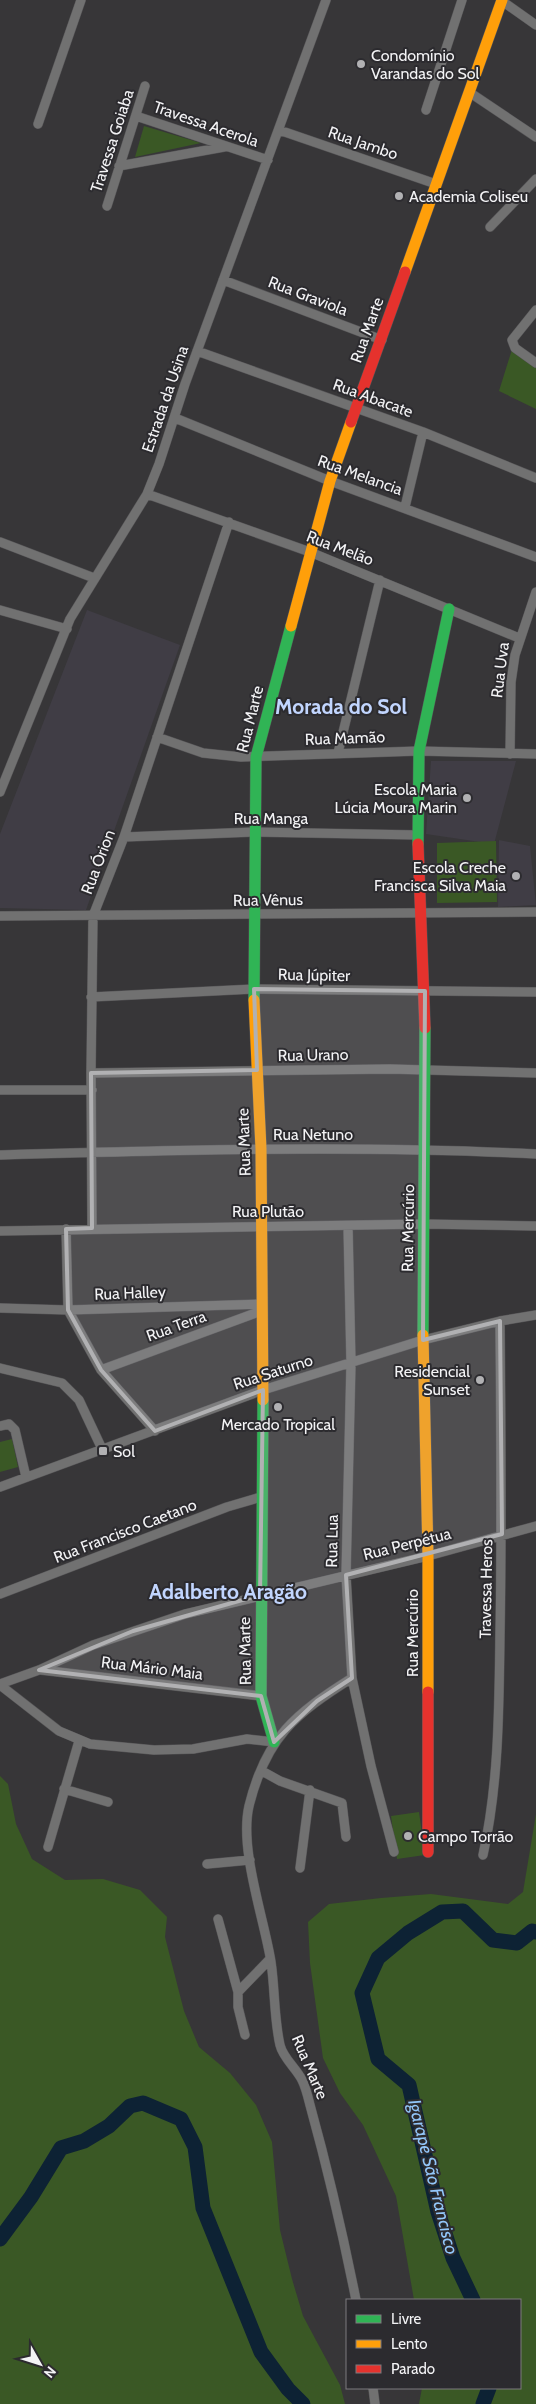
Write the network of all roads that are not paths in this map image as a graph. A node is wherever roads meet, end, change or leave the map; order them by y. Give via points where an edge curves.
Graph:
1 (81, 0) edge
2 (326, 0) edge
3 (462, 0) edge
4 (502, 1) edge
5 (536, 26) edge
6 (145, 86) dead end
7 (469, 92) junction
8 (426, 110) dead end
9 (136, 116) junction
10 (38, 124) dead end
11 (279, 130) junction
12 (536, 137) edge
13 (225, 147) junction
14 (268, 160) junction
15 (119, 166) junction
16 (536, 179) edge
17 (436, 184) junction
18 (107, 206) dead end
19 (490, 227) dead end
20 (223, 280) junction
21 (536, 310) edge
22 (382, 340) junction
23 (197, 351) junction
24 (536, 363) edge
25 (356, 407) junction
26 (175, 418) junction
27 (423, 432) junction
28 (536, 478) edge
29 (330, 481) junction
30 (147, 494) junction
31 (405, 507) junction
32 (229, 522) junction
33 (0, 542) edge
34 (310, 552) junction
35 (536, 557) edge
36 (94, 578) junction
37 (380, 580) junction
38 (536, 592) edge
39 (449, 609) junction
40 (0, 610) edge
41 (67, 630) junction
42 (519, 638) junction
43 (157, 737) junction
44 (419, 751) junction
45 (338, 753) junction
46 (510, 754) junction
47 (536, 754) edge
48 (256, 757) junction
49 (0, 792) edge
50 (254, 832) junction
51 (418, 835) junction
52 (124, 837) junction
53 (423, 911) junction
54 (536, 912) edge
55 (256, 915) junction
56 (0, 916) edge
57 (93, 916) junction
58 (254, 989) junction
59 (425, 991) junction
60 (536, 992) edge
61 (92, 997) junction
62 (258, 1070) junction
63 (424, 1070) junction
64 (91, 1073) junction
65 (536, 1073) edge
66 (0, 1090) edge
67 (92, 1090) junction
68 (426, 1148) junction
69 (261, 1149) junction
70 (92, 1153) junction
71 (536, 1154) edge
72 (0, 1155) edge
73 (424, 1224) junction
74 (261, 1226) junction
75 (348, 1226) junction
76 (536, 1226) edge
77 (92, 1228) junction
78 (66, 1229) junction
79 (0, 1231) edge
80 (0, 1308) edge
81 (261, 1308) junction
82 (68, 1310) junction
83 (536, 1315) edge
84 (500, 1321) junction
85 (423, 1340) junction
86 (351, 1363) junction
87 (0, 1368) edge
88 (101, 1370) junction
89 (263, 1390) junction
90 (0, 1426) edge
91 (155, 1431) junction
92 (103, 1451) junction
93 (26, 1477) junction
94 (0, 1487) edge
95 (261, 1497) junction
96 (536, 1526) edge
97 (502, 1534) junction
98 (428, 1556) junction
99 (346, 1575) junction
100 (0, 1594) edge
101 (260, 1595) junction
102 (39, 1670) junction
103 (352, 1678) junction
104 (0, 1684) edge
105 (261, 1696) junction
106 (79, 1741) junction
107 (274, 1742) junction
108 (262, 1771) junction
109 (64, 1789) junction
110 (310, 1790) junction
111 (108, 1802) dead end
112 (346, 1837) dead end
113 (48, 1847) dead end
114 (394, 1852) dead end
115 (428, 1852) dead end
116 (483, 1856) dead end
117 (250, 1860) junction
118 (208, 1864) dead end
119 (300, 1868) dead end
120 (218, 1919) dead end
121 (270, 1960) junction
122 (238, 1992) junction
123 (245, 2035) dead end
124 (356, 2299) edge
125 (373, 2389) edge
126 (375, 2404) edge

1 - 10 street
2 - 11 street, Estrada da Usina
3 - 8 street
4 - 5 street
4 - 7 street, Rua Marte
6 - 9 street, Travessa Goiaba
7 - 12 street
7 - 17 street, Rua Marte
9 - 13 street, Travessa Acerola
9 - 15 street, Travessa Goiaba
11 - 14 street, Estrada da Usina
11 - 17 street, Rua Jambo
13 - 14 street, Travessa Acerola
13 - 15 street
14 - 20 street, Estrada da Usina
15 - 18 street, Travessa Goiaba
16 - 19 street
17 - 22 street, Rua Marte
20 - 22 street, Rua Graviola
20 - 23 street, Estrada da Usina
21 - 24 street via 512,340 515,348
22 - 25 street, Rua Marte
23 - 25 street, Rua Abacate
23 - 26 street, Estrada da Usina
25 - 27 street, Rua Abacate
25 - 29 street, Rua Marte
26 - 29 street, Rua Melancia
26 - 30 street, Estrada da Usina
27 - 28 street, Rua Abacate
27 - 31 street
29 - 31 street, Rua Melancia
29 - 34 street, Rua Marte
30 - 32 street, Rua Melão
30 - 36 street, Estrada da Usina
31 - 35 street, Rua Melancia
32 - 34 street, Rua Melão
32 - 43 street, Rua Órion
33 - 36 street
34 - 37 street, Rua Melão
34 - 48 street, Rua Marte
36 - 41 street, Estrada da Usina
37 - 39 street, Rua Melão
37 - 45 street
38 - 42 street, Rua Uva
39 - 42 street, Rua Melão
39 - 44 street, Rua Mercúrio
40 - 41 street
41 - 49 street, Estrada da Usina via 54,653
42 - 46 street, Rua Uva via 511,682
43 - 48 street, Rua Mamão via 203,753
43 - 52 street, Rua Órion
44 - 45 street, Rua Mamão
44 - 46 street, Rua Mamão
44 - 51 street, Rua Mercúrio
45 - 48 street, Rua Mamão
46 - 47 street, Rua Mamão
48 - 50 street, Rua Marte
50 - 51 street, Rua Manga
50 - 52 street, Rua Manga
50 - 55 street, Rua Marte
51 - 53 street, Rua Mercúrio
52 - 57 street, Rua Órion
53 - 54 street, Rua Vênus
53 - 55 street, Rua Vênus
53 - 59 street, Rua Mercúrio
55 - 57 street, Rua Vênus
55 - 58 street, Rua Marte
56 - 57 street, Rua Vênus
57 - 61 street, Rua Órion
58 - 59 street, Rua Júpiter
58 - 61 street, Rua Júpiter
58 - 62 street, Rua Marte
59 - 60 street, Rua Júpiter
59 - 63 street, Rua Mercúrio
61 - 64 street, Rua Órion
62 - 63 street, Rua Urano
62 - 64 street, Rua Urano
62 - 69 street, Rua Marte
63 - 65 street, Rua Urano
63 - 68 street, Rua Mercúrio
64 - 67 street, Rua Órion
66 - 67 street
67 - 70 street, Rua Órion
68 - 69 street, Rua Netuno
68 - 71 street, Rua Netuno
68 - 73 street, Rua Mercúrio
69 - 70 street, Rua Netuno
69 - 74 street, Rua Marte
70 - 72 street, Rua Netuno
70 - 77 street, Rua Órion
73 - 75 street, Rua Plutão
73 - 76 street, Rua Plutão
73 - 85 street, Rua Mercúrio
74 - 75 street, Rua Plutão
74 - 77 street, Rua Plutão
74 - 81 street, Rua Marte
75 - 86 street, Rua Lua
77 - 78 street, Rua Plutão
78 - 79 street, Rua Plutão
78 - 82 street
80 - 82 street, Rua Halley
81 - 82 street, Rua Halley
81 - 88 street, Rua Terra
81 - 89 street, Rua Marte
82 - 88 street
83 - 84 street, Rua Saturno
84 - 85 street, Rua Saturno
84 - 97 street, Travessa Heros
85 - 86 street, Rua Saturno
85 - 98 street, Rua Mercúrio
86 - 89 street, Rua Saturno
86 - 99 street, Rua Lua
87 - 92 street via 62,1383 79,1400
88 - 91 street
89 - 91 street, Rua Saturno
89 - 95 street, Rua Marte
90 - 93 street via 9,1424 15,1430
91 - 92 street, Rua Saturno
92 - 93 street, Rua Saturno
93 - 94 street, Rua Saturno
95 - 100 street, Rua Francisco Caetano
95 - 101 street, Rua Marte
96 - 97 street, Rua Perpétua
97 - 98 street, Rua Perpétua
97 - 116 street, Travessa Heros via 495,1793
98 - 99 street, Rua Perpétua
98 - 115 street, Rua Mercúrio
99 - 101 street, Rua Perpétua
99 - 103 street, Rua Lua
101 - 102 street, Rua Perpétua via 176,1617 93,1645
101 - 105 street, Rua Marte
102 - 104 street, Rua Perpétua
102 - 105 street, Rua Mário Maia
103 - 107 street via 291,1722
103 - 114 street, Rua Lua
104 - 106 street via 53,1727
105 - 107 street, Rua Marte
106 - 107 street via 154,1750 193,1749 247,1739
106 - 109 street
107 - 108 street, Rua Marte
108 - 110 street via 280,1781
108 - 117 street, Rua Marte via 248,1820
109 - 111 street
109 - 113 street
110 - 112 street via 342,1803
110 - 119 street
117 - 118 street
117 - 121 street, Rua Marte
120 - 122 street
121 - 122 street
121 - 124 street, Rua Marte via 280,2047 302,2080 310,2104 346,2243
122 - 123 street
125 - 126 street

